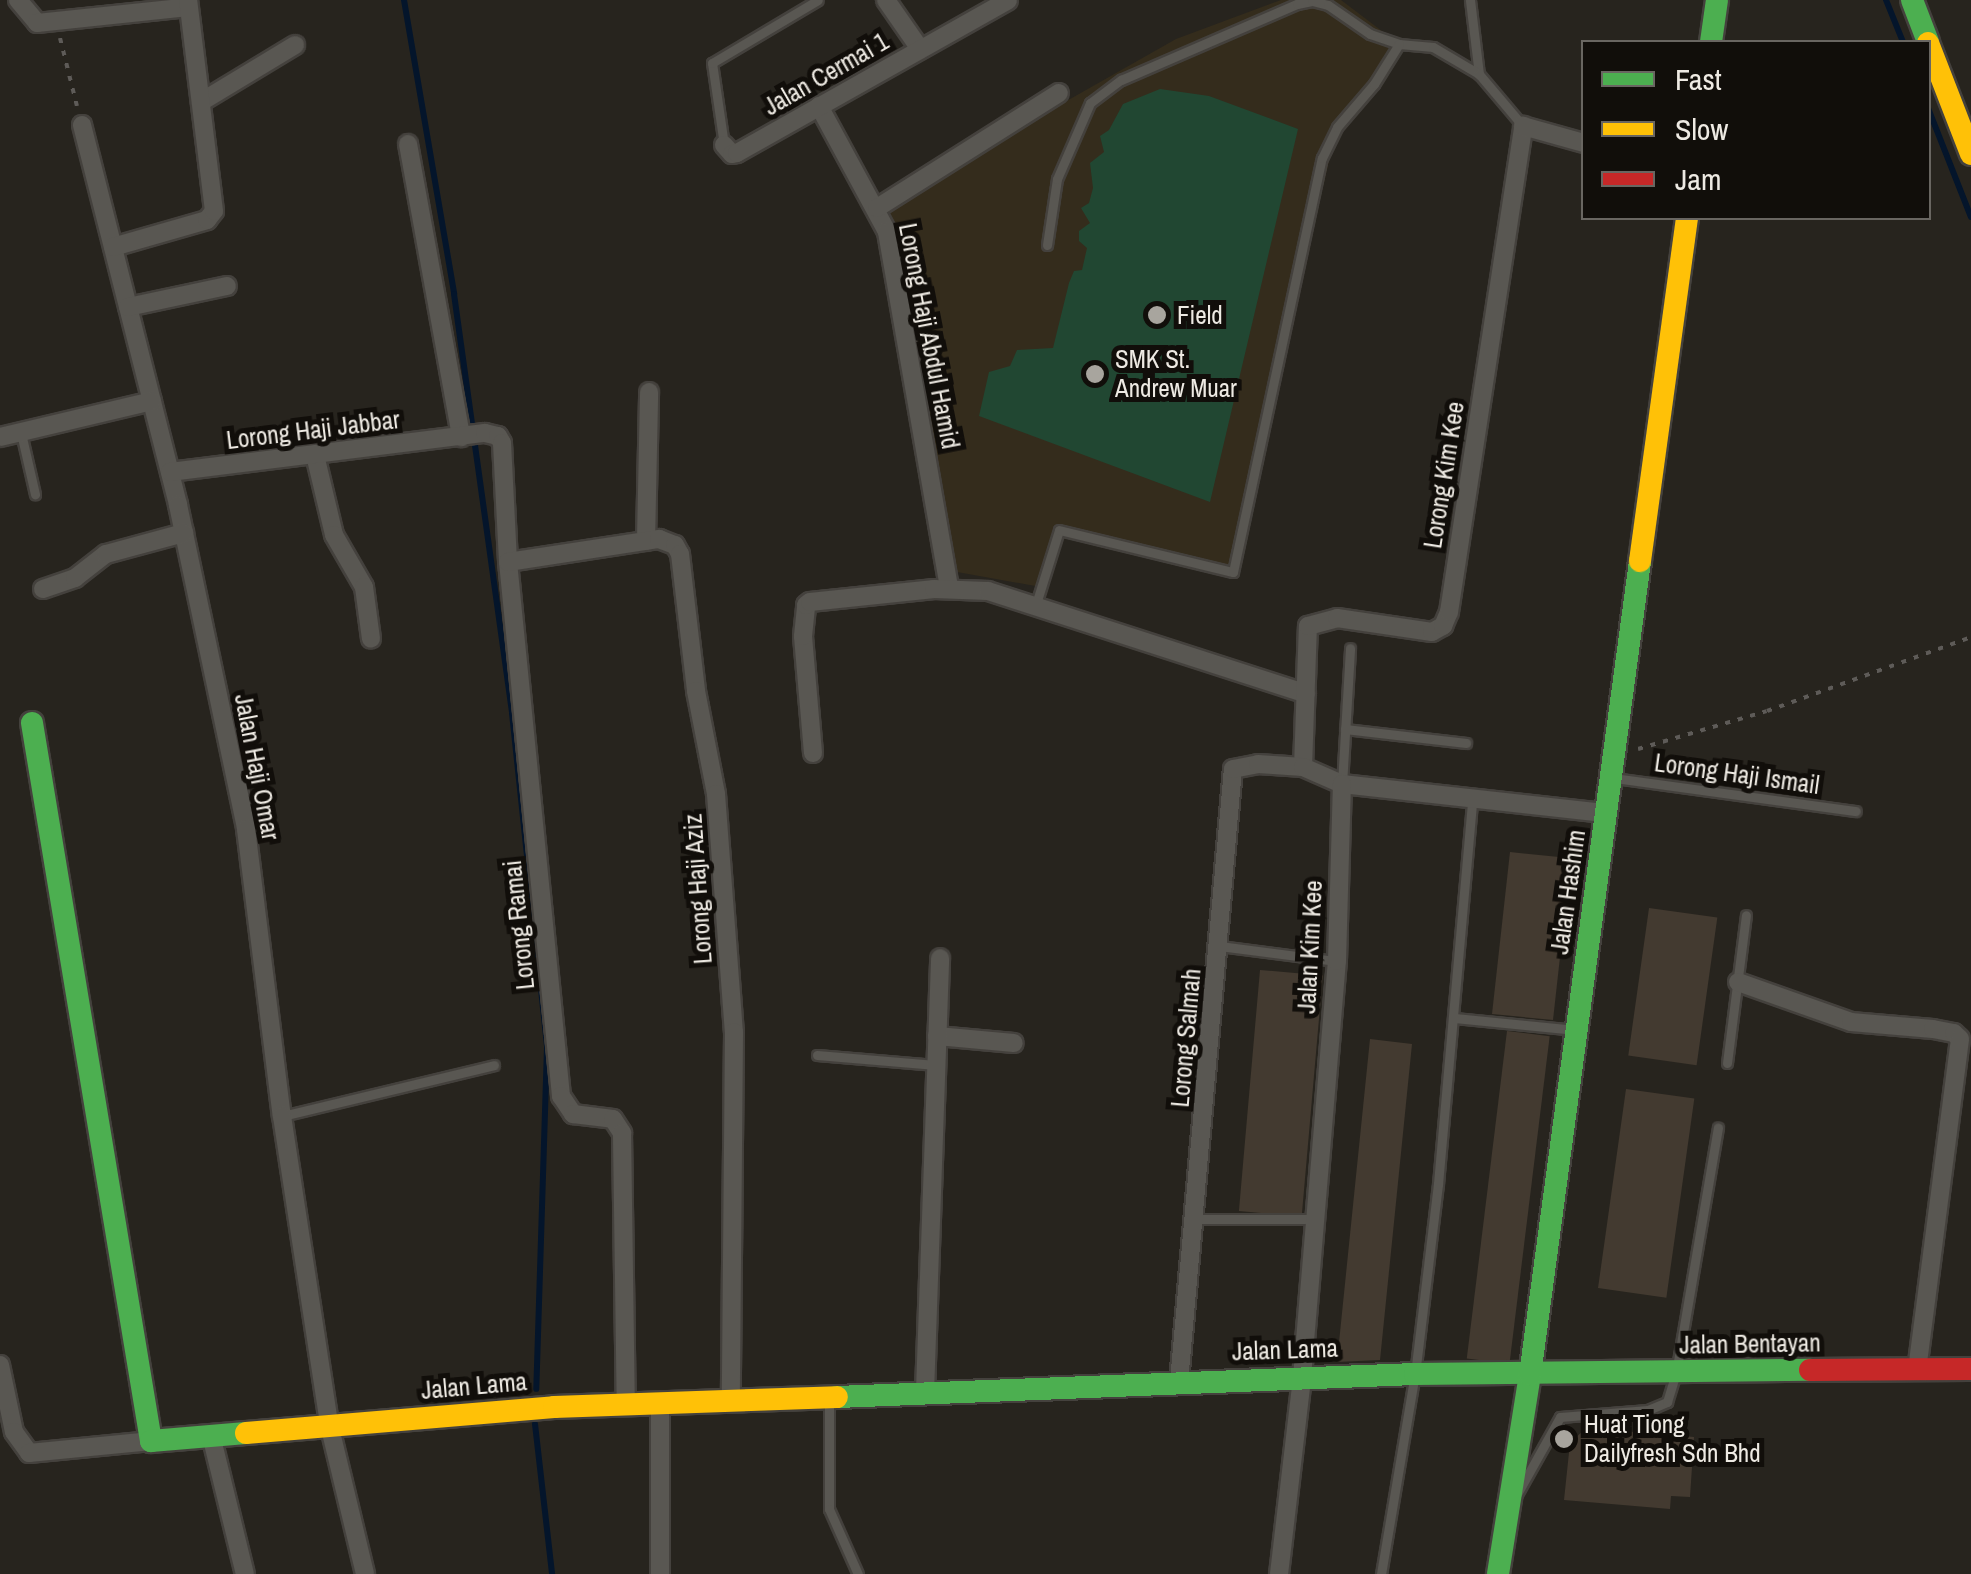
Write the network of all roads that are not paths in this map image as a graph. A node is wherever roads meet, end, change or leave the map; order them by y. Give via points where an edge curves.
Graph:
1 (18, 0) edge
2 (818, 0) edge
3 (886, 0) edge
4 (1008, 0) edge
5 (1470, 0) edge
6 (1717, 0) edge
7 (1912, 0) edge
8 (188, 4) edge
9 (1711, 40) edge
10 (1927, 40) edge
11 (1400, 44) junction
12 (295, 45) dead end
13 (920, 49) junction
14 (1931, 51) edge
15 (1479, 74) junction
16 (1058, 92) dead end
17 (201, 102) junction
18 (819, 106) junction
19 (82, 125) road end
20 (1523, 126) junction
21 (1581, 142) edge
22 (408, 144) dead end
23 (724, 145) joint
24 (1971, 154) edge
25 (877, 208) junction
26 (1687, 220) edge
27 (1047, 245) dead end
28 (113, 247) junction
29 (227, 286) dead end
30 (128, 307) junction
31 (649, 392) dead end
32 (152, 402) junction
33 (21, 433) junction
34 (473, 435) junction
35 (0, 437) edge
36 (315, 455) junction
37 (170, 472) junction
38 (35, 494) dead end
39 (184, 534) junction
40 (646, 541) junction
41 (508, 562) junction
42 (43, 589) dead end
43 (949, 589) junction
44 (1036, 604) junction
45 (371, 639) dead end
46 (1350, 648) dead end
47 (1306, 694) junction
48 (32, 723) dead end
49 (1345, 729) junction
50 (1466, 744) dead end
51 (813, 753) dead end
52 (1303, 767) junction
53 (1613, 767) junction
54 (1342, 784) junction
55 (1472, 801) junction
56 (1856, 810) dead end
57 (1606, 813) junction
58 (1746, 915) dead end
59 (1220, 946) junction
60 (940, 958) dead end
61 (1336, 960) junction
62 (1738, 982) junction
63 (1454, 1018) junction
64 (1577, 1030) junction
65 (937, 1036) junction
66 (1014, 1043) dead end
67 (817, 1055) dead end
68 (1728, 1062) dead end
69 (494, 1065) dead end
70 (936, 1065) junction
71 (282, 1116) junction
72 (1718, 1128) dead end
73 (1194, 1218) junction
74 (1315, 1220) junction
75 (0, 1365) edge
76 (1971, 1369) edge
77 (1918, 1370) junction
78 (1676, 1373) junction
79 (1415, 1374) junction
80 (1530, 1374) junction
81 (1302, 1377) junction
82 (1179, 1382) junction
83 (925, 1392) junction
84 (829, 1397) junction
85 (731, 1402) junction
86 (626, 1406) junction
87 (660, 1406) junction
88 (330, 1428) junction
89 (210, 1435) junction
90 (151, 1440) junction
91 (1509, 1505) junction
92 (245, 1574) edge
93 (365, 1574) edge
94 (660, 1574) edge
95 (858, 1574) edge
96 (1278, 1574) edge
97 (1381, 1574) edge
98 (1498, 1574) edge

1 - 8 street via 30,20 55,23
2 - 23 lane via 712,63
3 - 13 street
4 - 13 street, Jalan Cermai 1
5 - 15 lane
6 - 9 street
7 - 10 street
8 - 17 street
11 - 15 lane via 1433,47
11 - 27 lane via 1312,0 1120,80 1081,119 1058,179
11 - 44 lane via 1337,126 1322,158 1233,572 1059,530
12 - 17 street
13 - 18 street, Jalan Cermai 1
14 - 24 street
15 - 20 lane
16 - 25 street
17 - 28 street via 212,217
18 - 23 street, Jalan Cermai 1 via 737,154
18 - 25 street, Lorong Haji Abdul Hamid
19 - 28 street, Jalan Haji Omar
20 - 21 street
20 - 47 street, Lorong Kim Kee via 1443,626 1432,632 1337,618 1308,626
22 - 34 street
25 - 43 street, Lorong Haji Abdul Hamid via 890,247
26 - 53 street, Jalan Hashim
28 - 30 street, Jalan Haji Omar
29 - 30 street
30 - 32 street, Jalan Haji Omar
31 - 40 street
32 - 33 street
32 - 37 street, Jalan Haji Omar
33 - 35 street
33 - 38 lane
34 - 36 street, Lorong Haji Jabbar
34 - 41 street, Lorong Ramai via 502,442
36 - 37 street, Lorong Haji Jabbar
36 - 45 street via 334,535 364,587
37 - 39 street, Jalan Haji Omar
39 - 42 street via 106,554 75,578
39 - 71 street, Jalan Haji Omar via 246,829
40 - 41 street
40 - 85 street, Lorong Haji Aziz via 667,541 680,554 716,794 734,1032
41 - 86 street, Lorong Ramai via 561,1096 574,1114 614,1120 622,1133
43 - 44 street
43 - 51 street via 806,605
44 - 47 street via 1104,632
46 - 49 lane
47 - 52 street
48 - 90 street
49 - 50 lane
49 - 54 lane
52 - 54 street
52 - 59 street, Lorong Salmah via 1258,764 1230,774
53 - 56 lane, Lorong Haji Ismail
53 - 57 street, Jalan Hashim
54 - 55 street
54 - 61 street, Jalan Kim Kee
55 - 57 street
55 - 63 lane
57 - 64 street, Jalan Hashim
58 - 62 lane
59 - 61 lane
59 - 73 street, Lorong Salmah
60 - 65 street
61 - 74 street, Jalan Kim Kee
62 - 68 lane
62 - 77 street via 1851,1022 1954,1033 1960,1039
63 - 64 lane
63 - 79 lane
64 - 80 street, Jalan Hashim
65 - 66 street
65 - 70 street
67 - 70 lane
69 - 71 lane
70 - 83 street
71 - 88 street, Jalan Haji Omar
72 - 78 lane
73 - 74 lane
73 - 82 street, Lorong Salmah
74 - 81 street, Jalan Kim Kee
75 - 90 street via 14,1432 30,1453
76 - 77 street, Jalan Bentayan
77 - 78 street, Jalan Bentayan
78 - 80 street, Jalan Bentayan
78 - 91 lane via 1659,1407 1560,1417
79 - 80 street, Jalan Lama
79 - 81 street, Jalan Lama
79 - 97 lane
80 - 91 street, Jalan Hashim
81 - 82 street, Jalan Lama
81 - 96 street, Jalan Kim Kee
82 - 83 street, Jalan Lama
83 - 84 street, Jalan Lama
84 - 85 street, Jalan Lama
84 - 95 lane via 829,1509
85 - 87 street, Jalan Lama
86 - 87 street, Jalan Lama
86 - 88 street, Jalan Lama
87 - 94 street
88 - 89 street, Jalan Lama
88 - 93 street, Jalan Haji Omar
89 - 90 street, Jalan Lama
89 - 92 street
91 - 98 street, Jalan Hashim

